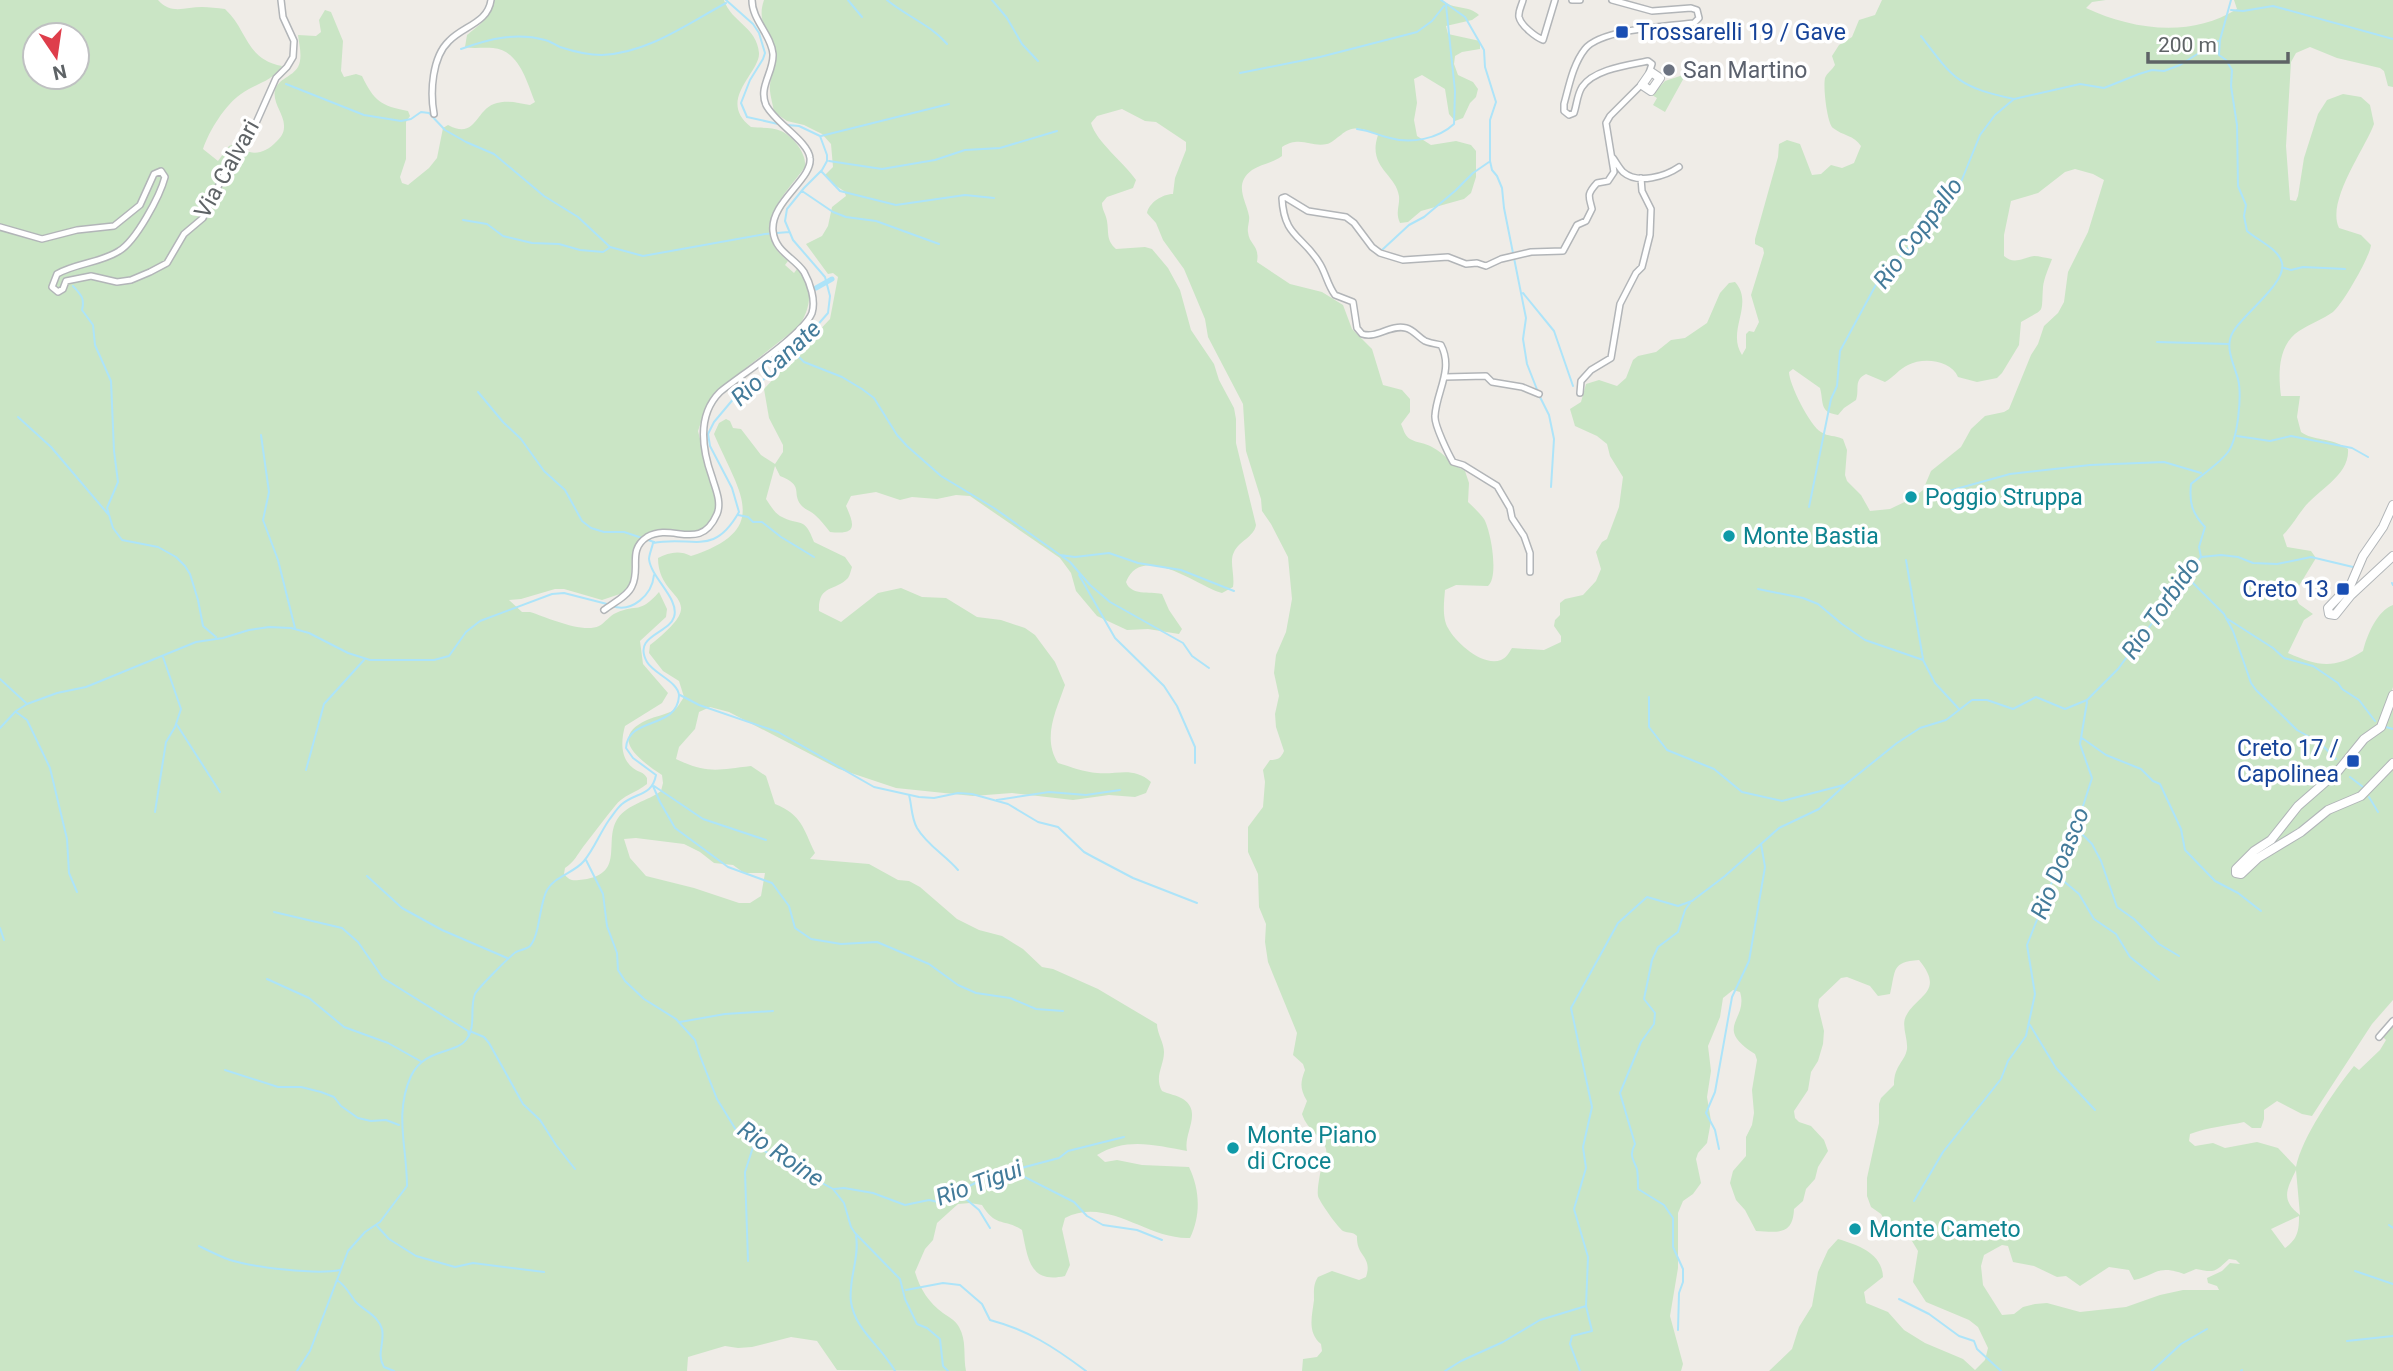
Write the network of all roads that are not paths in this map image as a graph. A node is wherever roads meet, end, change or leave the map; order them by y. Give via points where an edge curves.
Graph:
1 (281, 0) edge
2 (491, 0) edge
3 (752, 0) edge
4 (1523, 0) edge
5 (1555, 0) edge
6 (1573, 0) edge
7 (1580, 0) edge
8 (1612, 0) edge
9 (434, 114) dead end
10 (1612, 158) junction
11 (1679, 167) dead end
12 (1641, 178) junction
13 (0, 227) edge
14 (1444, 377) junction
15 (1580, 393) dead end
16 (1539, 394) dead end
17 (2393, 505) edge
18 (2393, 556) edge
19 (1530, 572) dead end
20 (604, 610) dead end
21 (2393, 695) edge
22 (2393, 763) edge
23 (2393, 1021) edge
24 (2379, 1037) dead end

1 - 13 street, Via Calvari via 283,18 295,44 291,62 276,78 250,137 231,160 203,218 184,234 167,263 131,280 82,276 66,281 58,292 52,287 57,274 118,252 127,244 162,187 165,177 161,171 154,174 139,205 114,226 42,239
2 - 9 street via 483,18 449,40 441,51 431,91
3 - 20 street via 753,12 773,51 764,95 768,108 808,153 810,162 775,213 773,234 782,252 805,274 813,310 804,326 714,398 702,432 718,494 717,513 709,527 692,536 658,534 645,539 635,554 633,585
4 - 5 street via 1521,21 1545,40
6 - 7 street
8 - 10 street via 1651,11 1691,8 1699,18 1694,23 1595,40 1584,50 1564,104 1569,114 1574,113 1580,90 1594,77 1643,62 1652,68 1608,120
10 - 12 street via 1625,173
10 - 14 street via 1613,174 1592,189 1588,199 1592,210 1560,252 1531,252 1486,266 1448,257 1403,260 1380,253 1346,217 1308,211 1283,196 1287,226 1320,264 1335,295 1353,302 1357,328 1368,336 1404,327 1441,345 1447,365
11 - 12 street via 1668,174
12 - 15 street via 1651,209 1646,258 1620,304 1611,358 1581,381
14 - 16 street via 1486,376 1492,382
14 - 19 street via 1436,425 1453,463 1497,486 1524,536
17 - 18 main road via 2351,584 2328,608 2329,614 2335,615
21 - 22 main road via 2384,724 2364,739 2236,873 2242,874 2328,810 2361,796
23 - 24 street

